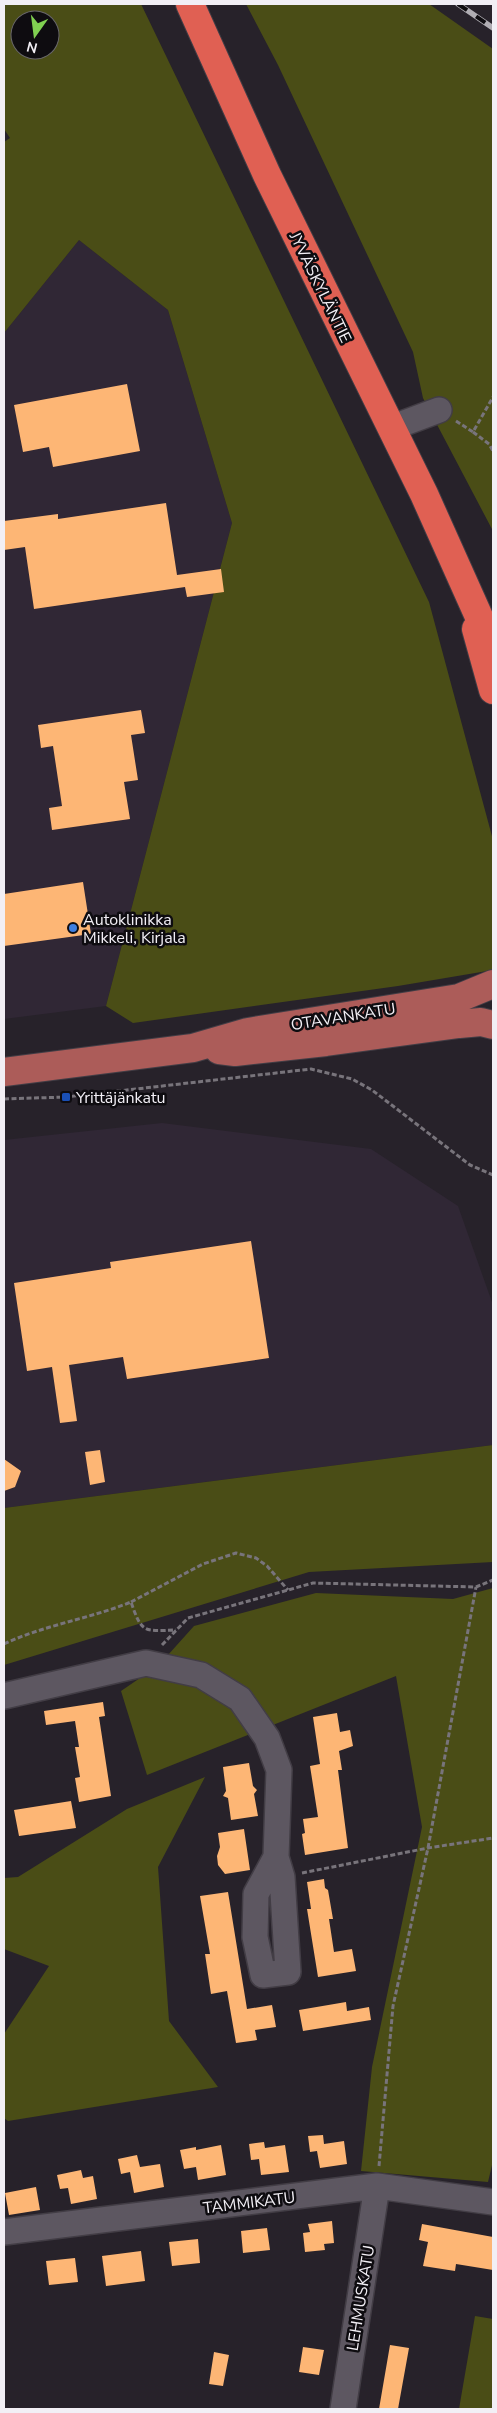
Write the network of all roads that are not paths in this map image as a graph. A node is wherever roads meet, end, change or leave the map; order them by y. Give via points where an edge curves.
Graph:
1 (190, 4) edge
2 (439, 410) road end
3 (391, 428) junction
4 (458, 568) junction
5 (493, 648) edge
6 (493, 690) edge
7 (493, 984) edge
8 (493, 1025) edge
9 (193, 1048) junction
10 (4, 1072) edge
11 (4, 1696) edge
12 (279, 1867) road end
13 (377, 2186) junction
14 (493, 2202) edge
15 (4, 2232) edge
16 (343, 2409) edge

1 - 3 highway, JYVÄSKYLÄNTIE via 267,175
2 - 3 street
3 - 4 highway, JYVÄSKYLÄNTIE
4 - 5 highway, JYVÄSKYLÄNTIE
4 - 6 highway, JYVÄSKYLÄNTIE
7 - 9 main road, OTAVANKATU via 459,998 248,1032
8 - 9 main road, OTAVANKATU via 481,1022 459,1024 235,1052
9 - 10 main road, OTAVANKATU
11 - 12 street via 146,1662 201,1675 240,1699 267,1738 279,1770
13 - 14 street, TAMMIKATU
13 - 15 street, TAMMIKATU
13 - 16 street, LEHMUSKATU

